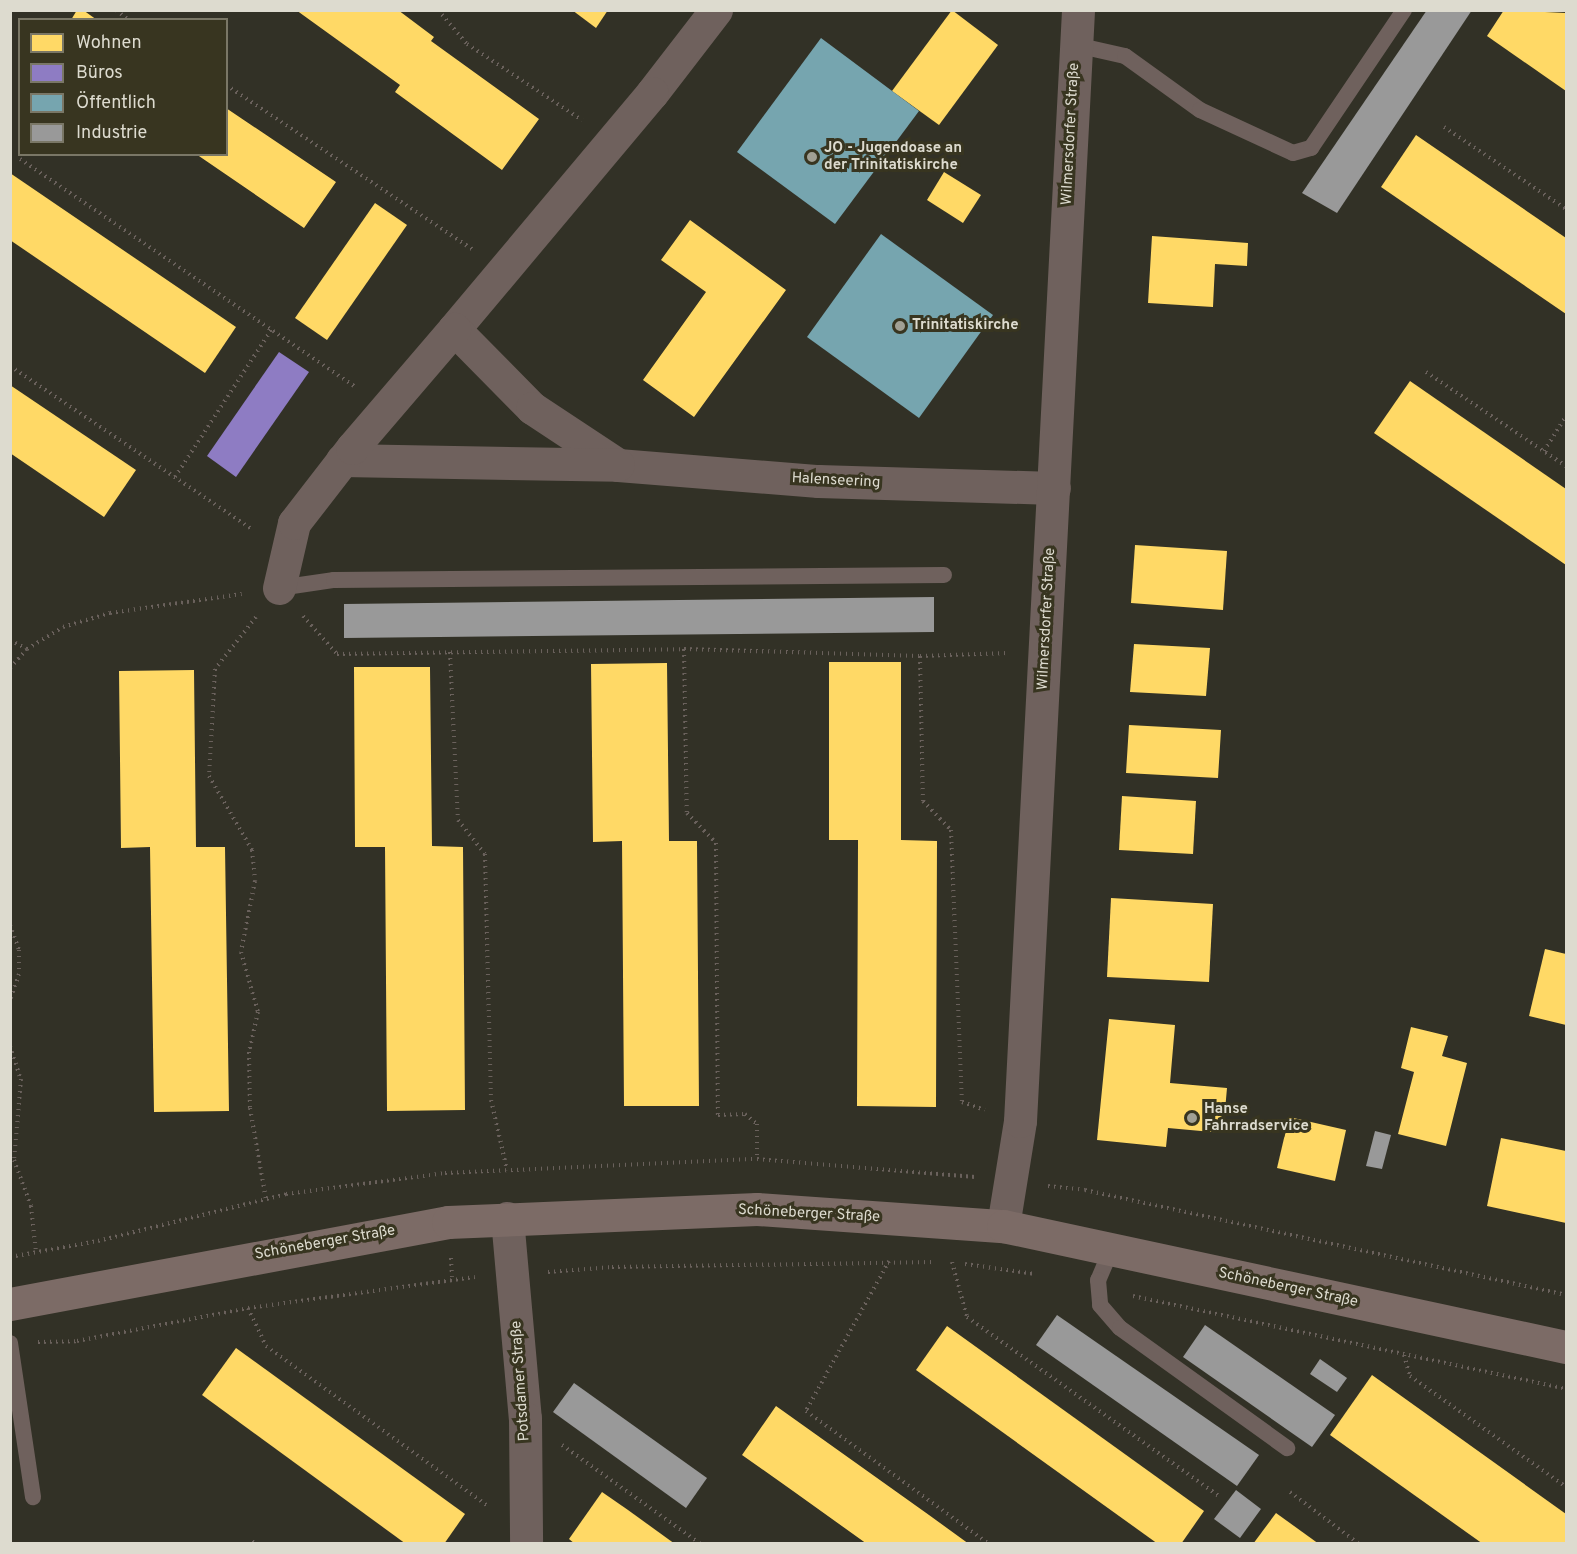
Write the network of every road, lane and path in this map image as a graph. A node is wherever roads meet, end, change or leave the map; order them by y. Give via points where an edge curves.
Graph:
1 (438, 10) edge
2 (716, 10) edge
3 (1078, 10) edge
4 (1404, 10) edge
5 (1076, 45) junction
6 (228, 86) edge
7 (1444, 127) dead end
8 (613, 140) junction
9 (20, 159) dead end
10 (1566, 209) edge
11 (503, 270) junction
12 (272, 329) junction
13 (454, 329) junction
14 (10, 366) edge
15 (1426, 372) dead end
16 (382, 412) junction
17 (1566, 417) edge
18 (1544, 451) junction
19 (342, 460) junction
20 (618, 465) junction
21 (1566, 466) edge
22 (175, 477) junction
23 (1054, 488) junction
24 (287, 553) junction
25 (944, 575) dead end
26 (279, 588) junction
27 (10, 640) edge
28 (27, 649) junction
29 (684, 649) junction
30 (450, 652) junction
31 (1046, 652) junction
32 (920, 656) junction
33 (10, 668) edge
34 (10, 925) edge
35 (10, 1000) edge
36 (10, 1046) edge
37 (1020, 1121) junction
38 (757, 1159) dead end
39 (507, 1170) dead end
40 (266, 1200) dead end
41 (507, 1218) junction
42 (1003, 1226) junction
43 (1111, 1250) junction
44 (36, 1252) dead end
45 (889, 1261) junction
46 (952, 1262) junction
47 (511, 1275) junction
48 (1044, 1275) dead end
49 (1099, 1288) junction
50 (10, 1304) edge
51 (248, 1308) junction
52 (11, 1344) edge
53 (1566, 1347) edge
54 (1404, 1355) junction
55 (1566, 1389) edge
56 (525, 1418) junction
57 (1287, 1448) dead end
58 (1566, 1487) edge
59 (1290, 1492) dead end
60 (1219, 1496) dead end
61 (33, 1497) dead end
62 (526, 1538) edge
63 (701, 1544) edge
64 (989, 1544) edge
65 (1359, 1544) edge

1 - 8 path via 467,44
2 - 8 street
3 - 5 street, Wilmersdorfer Straße
4 - 5 lane via 1311,148 1293,153 1200,110 1125,56
5 - 23 street, Wilmersdorfer Straße
6 - 11 path
7 - 10 path
8 - 11 street
9 - 12 path
11 - 13 street
12 - 16 path via 349,380
12 - 22 path
13 - 16 street
13 - 20 street, Halenseering via 531,408
14 - 22 path
15 - 18 path
16 - 19 street
17 - 18 path
18 - 21 path
19 - 20 street, Halenseering
19 - 24 street via 294,523
20 - 23 street, Halenseering via 818,481
22 - 24 path
23 - 31 street, Wilmersdorfer Straße
24 - 26 street
25 - 26 lane via 334,580
26 - 28 path via 110,613 63,627
26 - 30 path via 337,654
26 - 40 path via 215,669 209,776 252,850 255,882 241,952 258,1012 249,1052 250,1108
27 - 28 path
28 - 33 path
29 - 30 path
29 - 32 path
29 - 38 path via 687,813 716,843 718,1115 745,1114 757,1124
30 - 39 path via 458,820 485,854 491,1100
31 - 32 path
31 - 37 street, Wilmersdorfer Straße
32 - 37 path via 923,801 951,830 962,1102
34 - 35 path via 19,950 19,974
36 - 44 path via 21,1078 14,1160 31,1206
37 - 42 street, Wilmersdorfer Straße
41 - 42 street, Schöneberger Straße via 757,1209
41 - 47 street, Potsdamer Straße
41 - 50 street, Schöneberger Straße via 416,1227
42 - 43 street, Schöneberger Straße
43 - 49 lane
43 - 53 street, Schöneberger Straße
45 - 46 path
45 - 47 path via 612,1267
45 - 64 path via 806,1411
46 - 48 path
46 - 60 path via 967,1317
47 - 51 path via 452,1278
47 - 56 street, Potsdamer Straße
49 - 54 path
49 - 57 lane via 1100,1305 1120,1328
51 - 52 path via 77,1341
51 - 62 path via 266,1346
52 - 61 lane
54 - 55 path
54 - 58 path via 1410,1376
56 - 62 street, Potsdamer Straße
56 - 63 path
59 - 65 path

